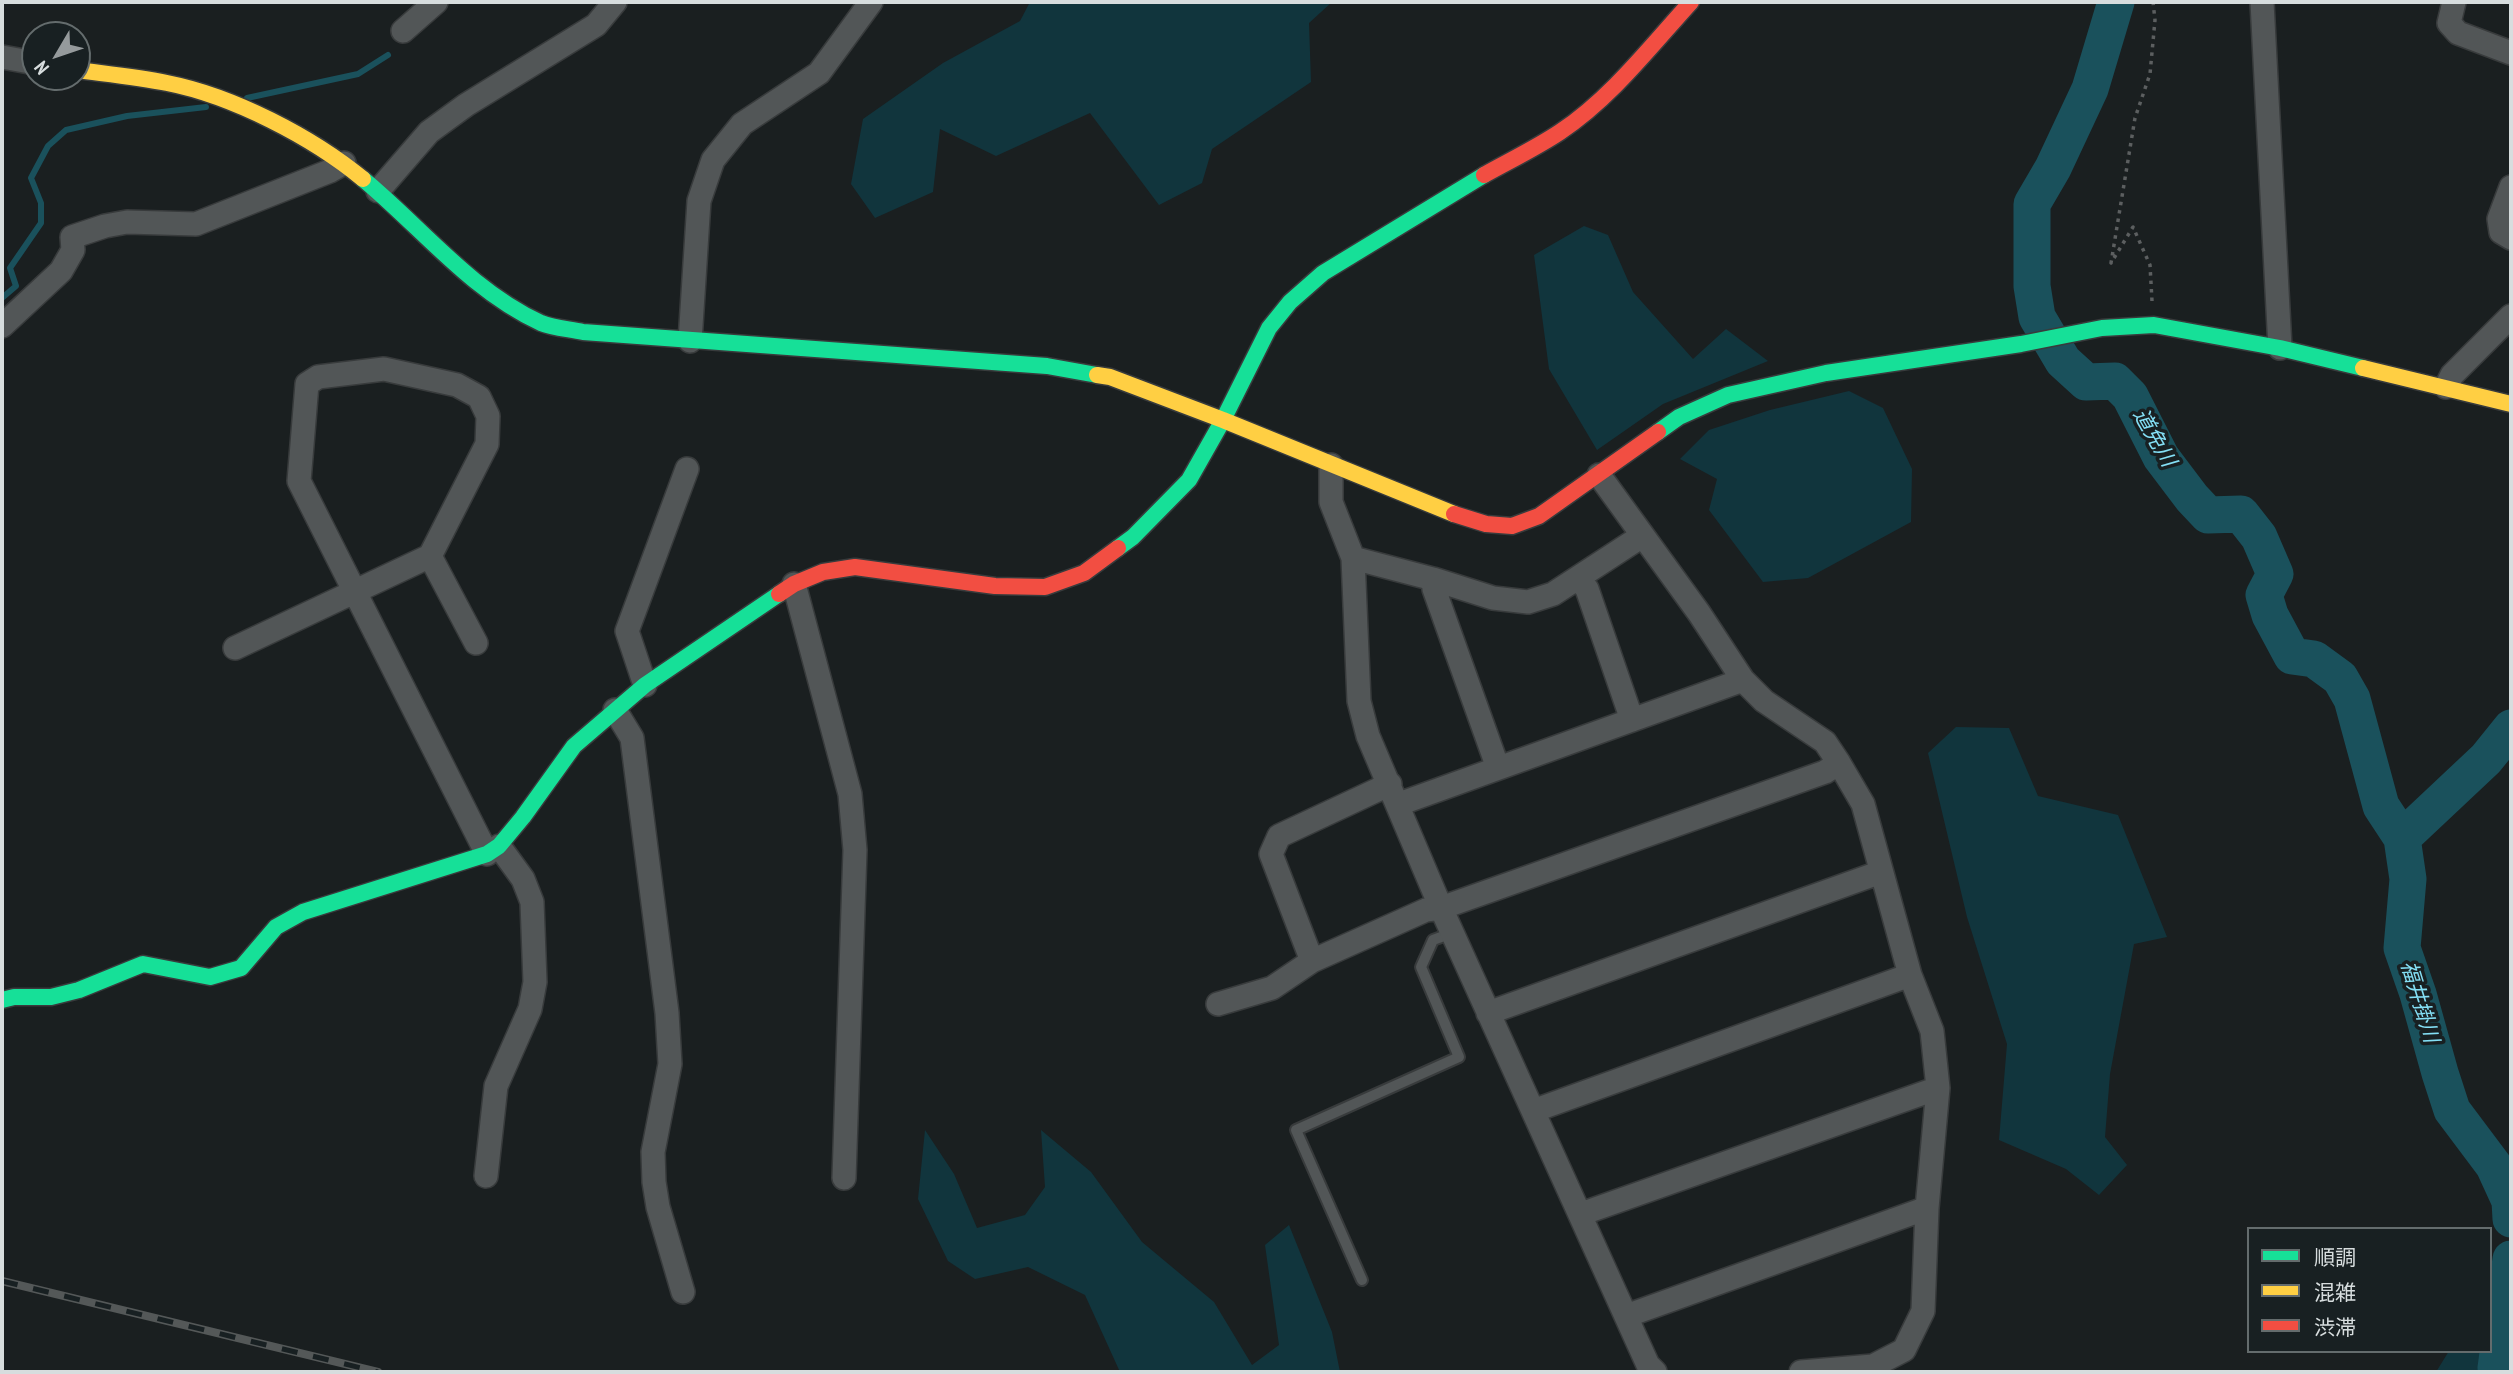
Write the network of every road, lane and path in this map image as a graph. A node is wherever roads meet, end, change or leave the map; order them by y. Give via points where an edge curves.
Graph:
1 (436, 2) edge
2 (615, 2) edge
3 (871, 2) edge
4 (1691, 2) edge
5 (2153, 2) edge
6 (2262, 2) edge
7 (2454, 2) edge
8 (403, 31) dead end
9 (2511, 52) edge
10 (2, 57) edge
11 (21, 60) edge
12 (91, 72) edge
13 (344, 163) junction
14 (2511, 187) edge
15 (378, 191) junction
16 (2511, 238) edge
17 (2511, 316) edge
18 (2154, 325) junction
19 (2, 326) edge
20 (690, 341) junction
21 (2280, 348) junction
22 (2446, 387) junction
23 (2511, 404) edge
24 (1223, 420) junction
25 (1331, 465) junction
26 (687, 469) dead end
27 (1599, 475) junction
28 (1642, 536) junction
29 (430, 556) junction
30 (1353, 558) junction
31 (1578, 578) junction
32 (1433, 579) junction
33 (794, 584) junction
34 (354, 590) junction
35 (476, 643) dead end
36 (235, 648) dead end
37 (1744, 680) junction
38 (645, 685) junction
39 (615, 710) junction
40 (1632, 720) junction
41 (1839, 763) junction
42 (1498, 768) junction
43 (1394, 794) junction
44 (493, 850) junction
45 (1881, 872) junction
46 (1441, 908) junction
47 (1452, 933) junction
48 (1311, 961) junction
49 (1910, 975) junction
50 (2, 1000) edge
51 (1218, 1004) dead end
52 (1489, 1013) junction
53 (1938, 1088) junction
54 (1534, 1111) junction
55 (486, 1176) dead end
56 (844, 1178) dead end
57 (1927, 1208) junction
58 (1581, 1214) junction
59 (1362, 1280) dead end
60 (683, 1292) dead end
61 (1626, 1315) junction
62 (1655, 1372) edge
63 (1801, 1372) edge

1 - 8 street
2 - 15 street via 596,25 429,132
3 - 20 street via 819,73 741,124 713,160 699,201
4 - 24 street via 1624,76 1559,132 1323,273 1290,302 1269,328
5 - 18 path via 2150,74 2134,118 2111,263 2133,227 2150,265
6 - 21 street
7 - 9 street via 2449,23 2458,33
10 - 11 street
12 - 13 street via 169,83 233,102
13 - 15 street
13 - 19 street via 196,224 127,222 72,237 73,250 61,271
14 - 16 street via 2498,219 2501,232
15 - 20 street via 504,303 543,324
17 - 22 street via 2452,375
18 - 21 street
18 - 27 street via 2102,328 1826,373 1728,396 1679,417
20 - 24 street via 1047,366 1111,377
21 - 22 street
22 - 23 street
24 - 25 street
24 - 33 street via 1189,480 1133,537 1084,573 1045,587 995,586 855,567 823,572
25 - 27 street via 1458,516 1513,526 1539,516
25 - 30 street via 1331,502
26 - 38 street via 627,631
27 - 28 street
28 - 31 street
28 - 37 street
29 - 34 street
29 - 34 street via 486,444 488,416 479,397 457,385 384,369 318,377 307,384 299,481
29 - 35 street
30 - 32 street
30 - 43 street via 1359,701 1368,736
31 - 32 street via 1553,594 1528,601 1493,598
31 - 40 street via 1587,589
32 - 42 street
33 - 38 street
33 - 56 street via 850,794 855,850
34 - 36 street
34 - 44 street
37 - 40 street
37 - 41 street via 1763,701 1825,742
38 - 39 street
39 - 44 street via 574,746
39 - 60 street via 632,738 667,1013 670,1064 653,1152 654,1182
40 - 42 street
41 - 45 street via 1863,804
41 - 46 street via 1825,772
42 - 43 street
43 - 46 street
43 - 48 street via 1279,836 1271,855
44 - 50 street via 303,912 276,927 241,968 210,977 143,964 51,997
44 - 55 street via 523,879 532,902 535,982 530,1009 496,1086
45 - 49 street
45 - 52 street
46 - 47 street
46 - 48 street via 1426,910
47 - 52 street
47 - 59 lane via 1433,940 1421,967 1459,1057 1296,1130
48 - 51 street via 1272,988
49 - 53 street via 1932,1031
49 - 54 street
52 - 54 street
53 - 57 street
53 - 58 street
54 - 58 street
57 - 61 street
57 - 63 street via 1923,1311 1904,1350 1873,1366
58 - 61 street
61 - 62 street

